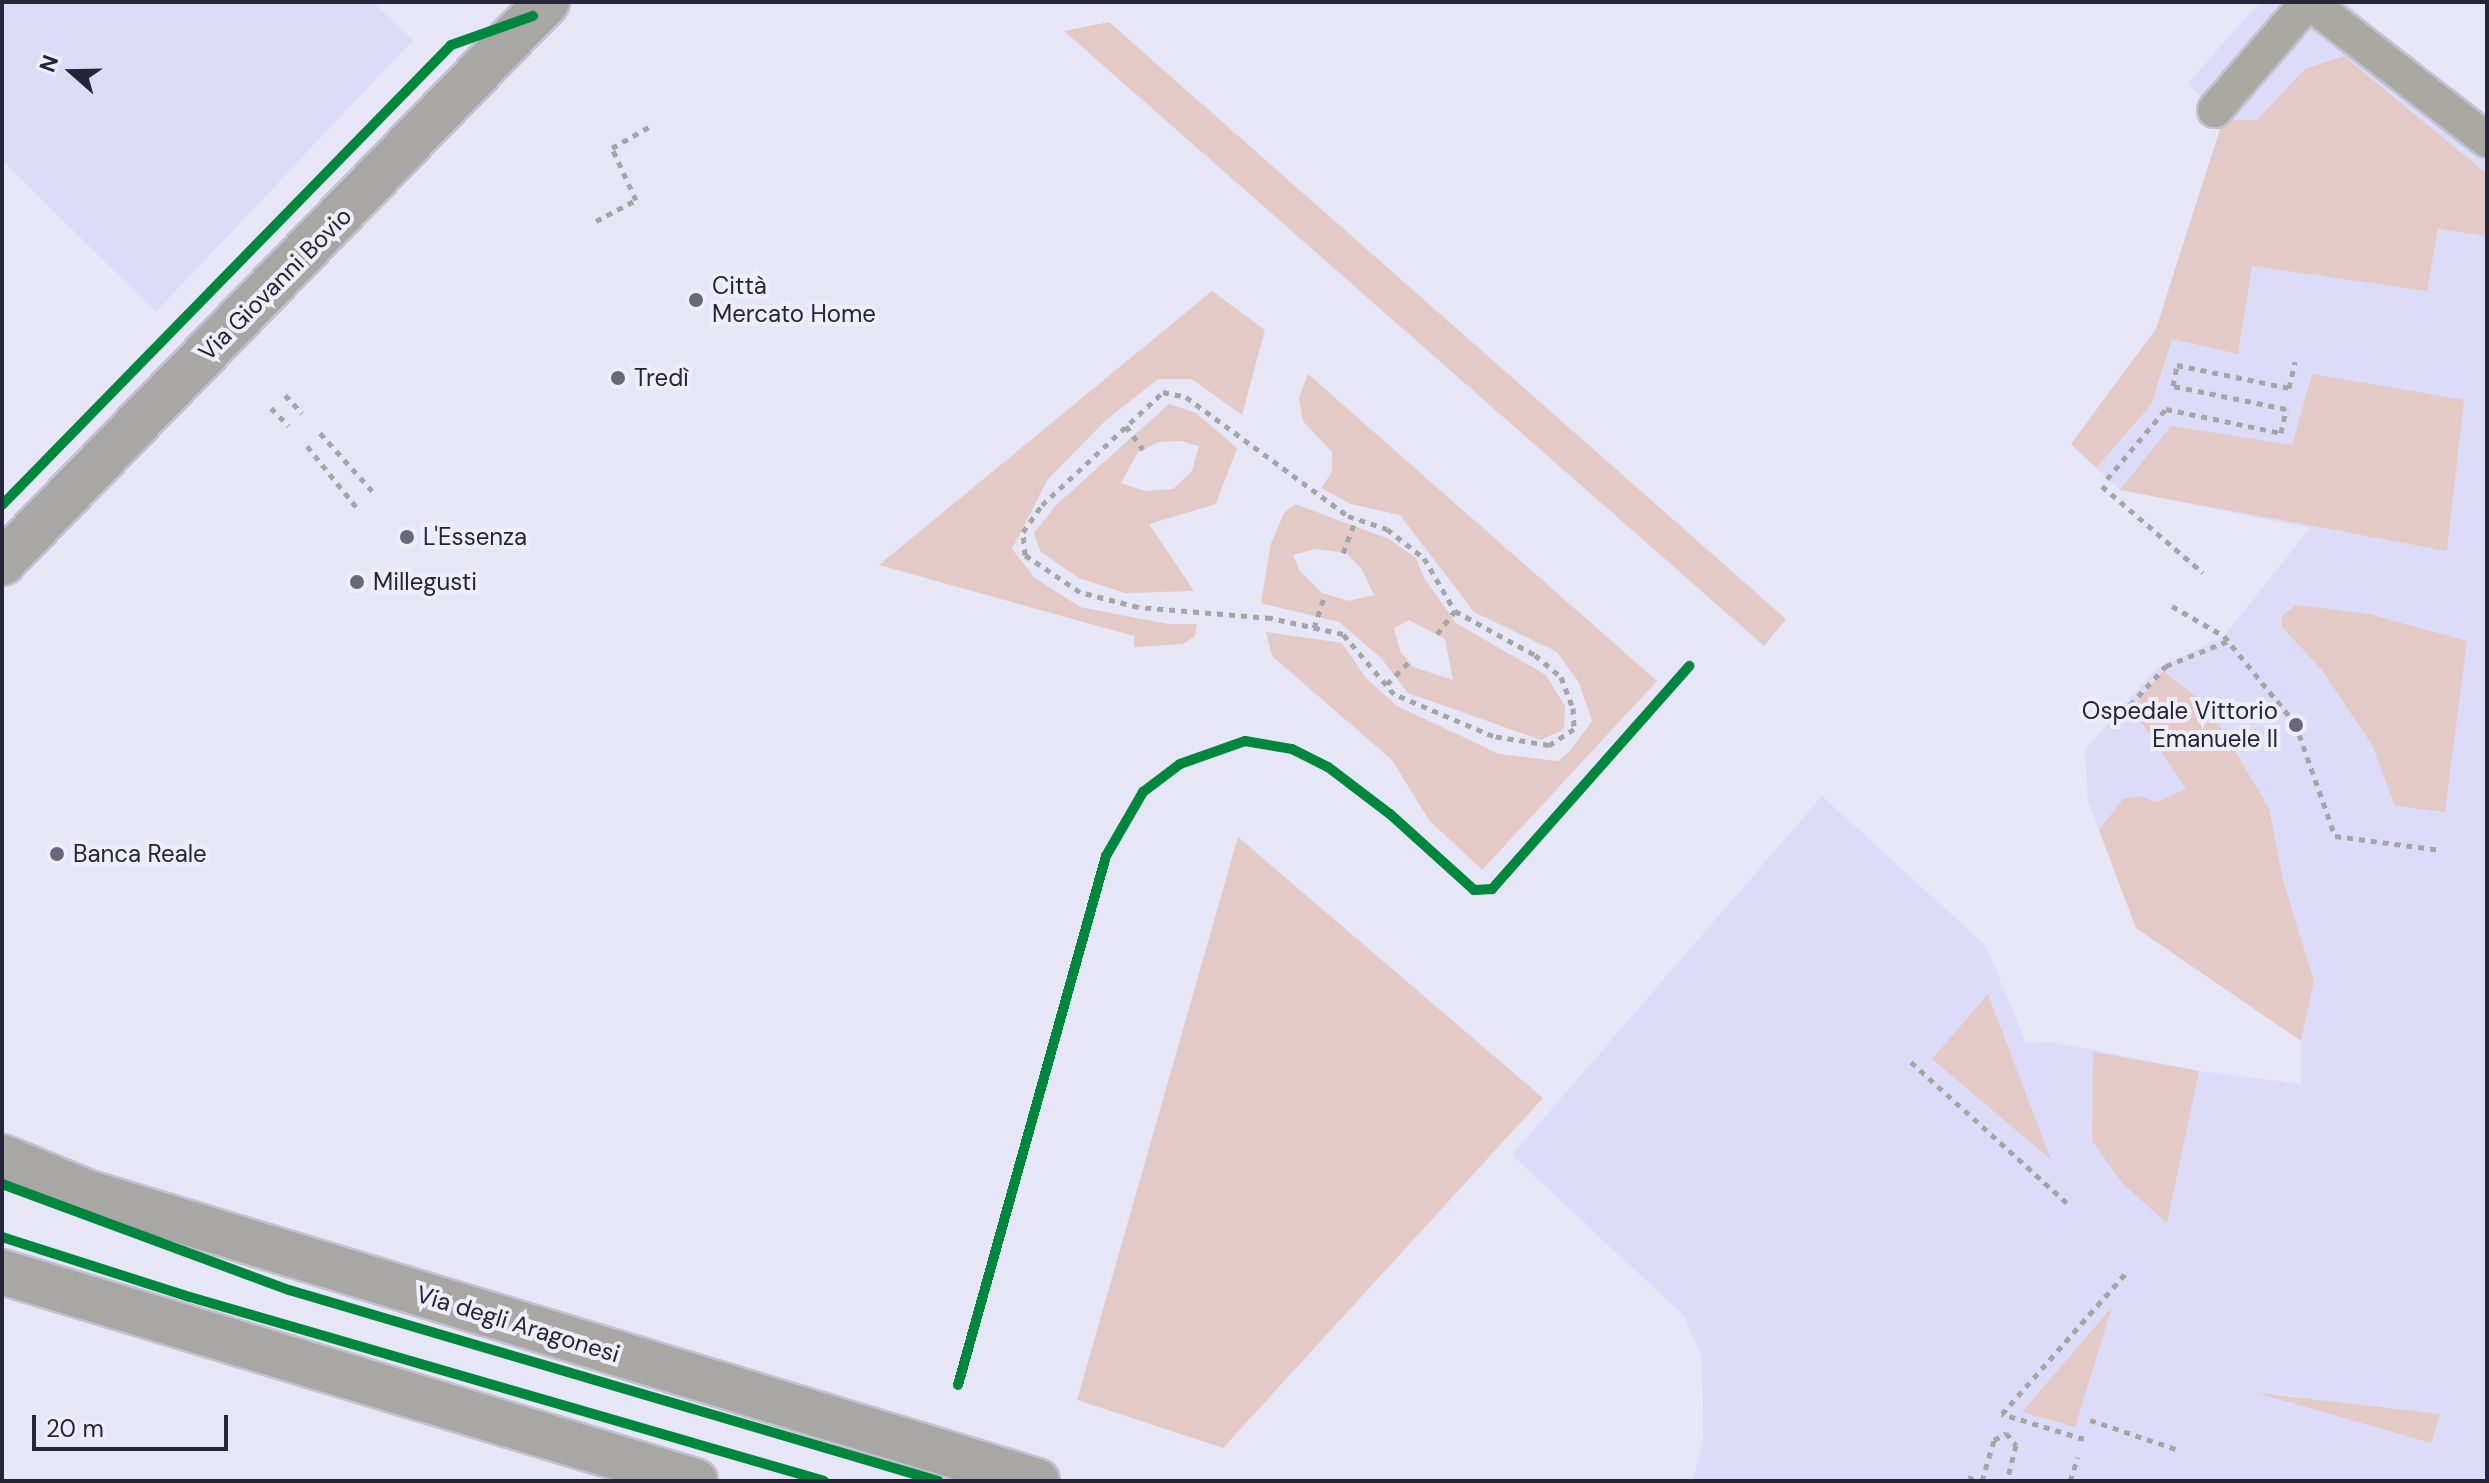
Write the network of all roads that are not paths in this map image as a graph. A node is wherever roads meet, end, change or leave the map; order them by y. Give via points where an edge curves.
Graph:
1 (547, 2) edge
2 (2309, 2) edge
3 (2215, 110) dead end
4 (2487, 140) edge
5 (2, 563) edge
6 (2, 1157) edge
7 (2, 1272) edge
8 (695, 1481) edge
9 (1037, 1481) edge

1 - 5 main road, Via Giovanni Bovio
2 - 3 lane
2 - 4 lane
6 - 9 main road, Via degli Aragonesi via 86,1192
7 - 8 main road

